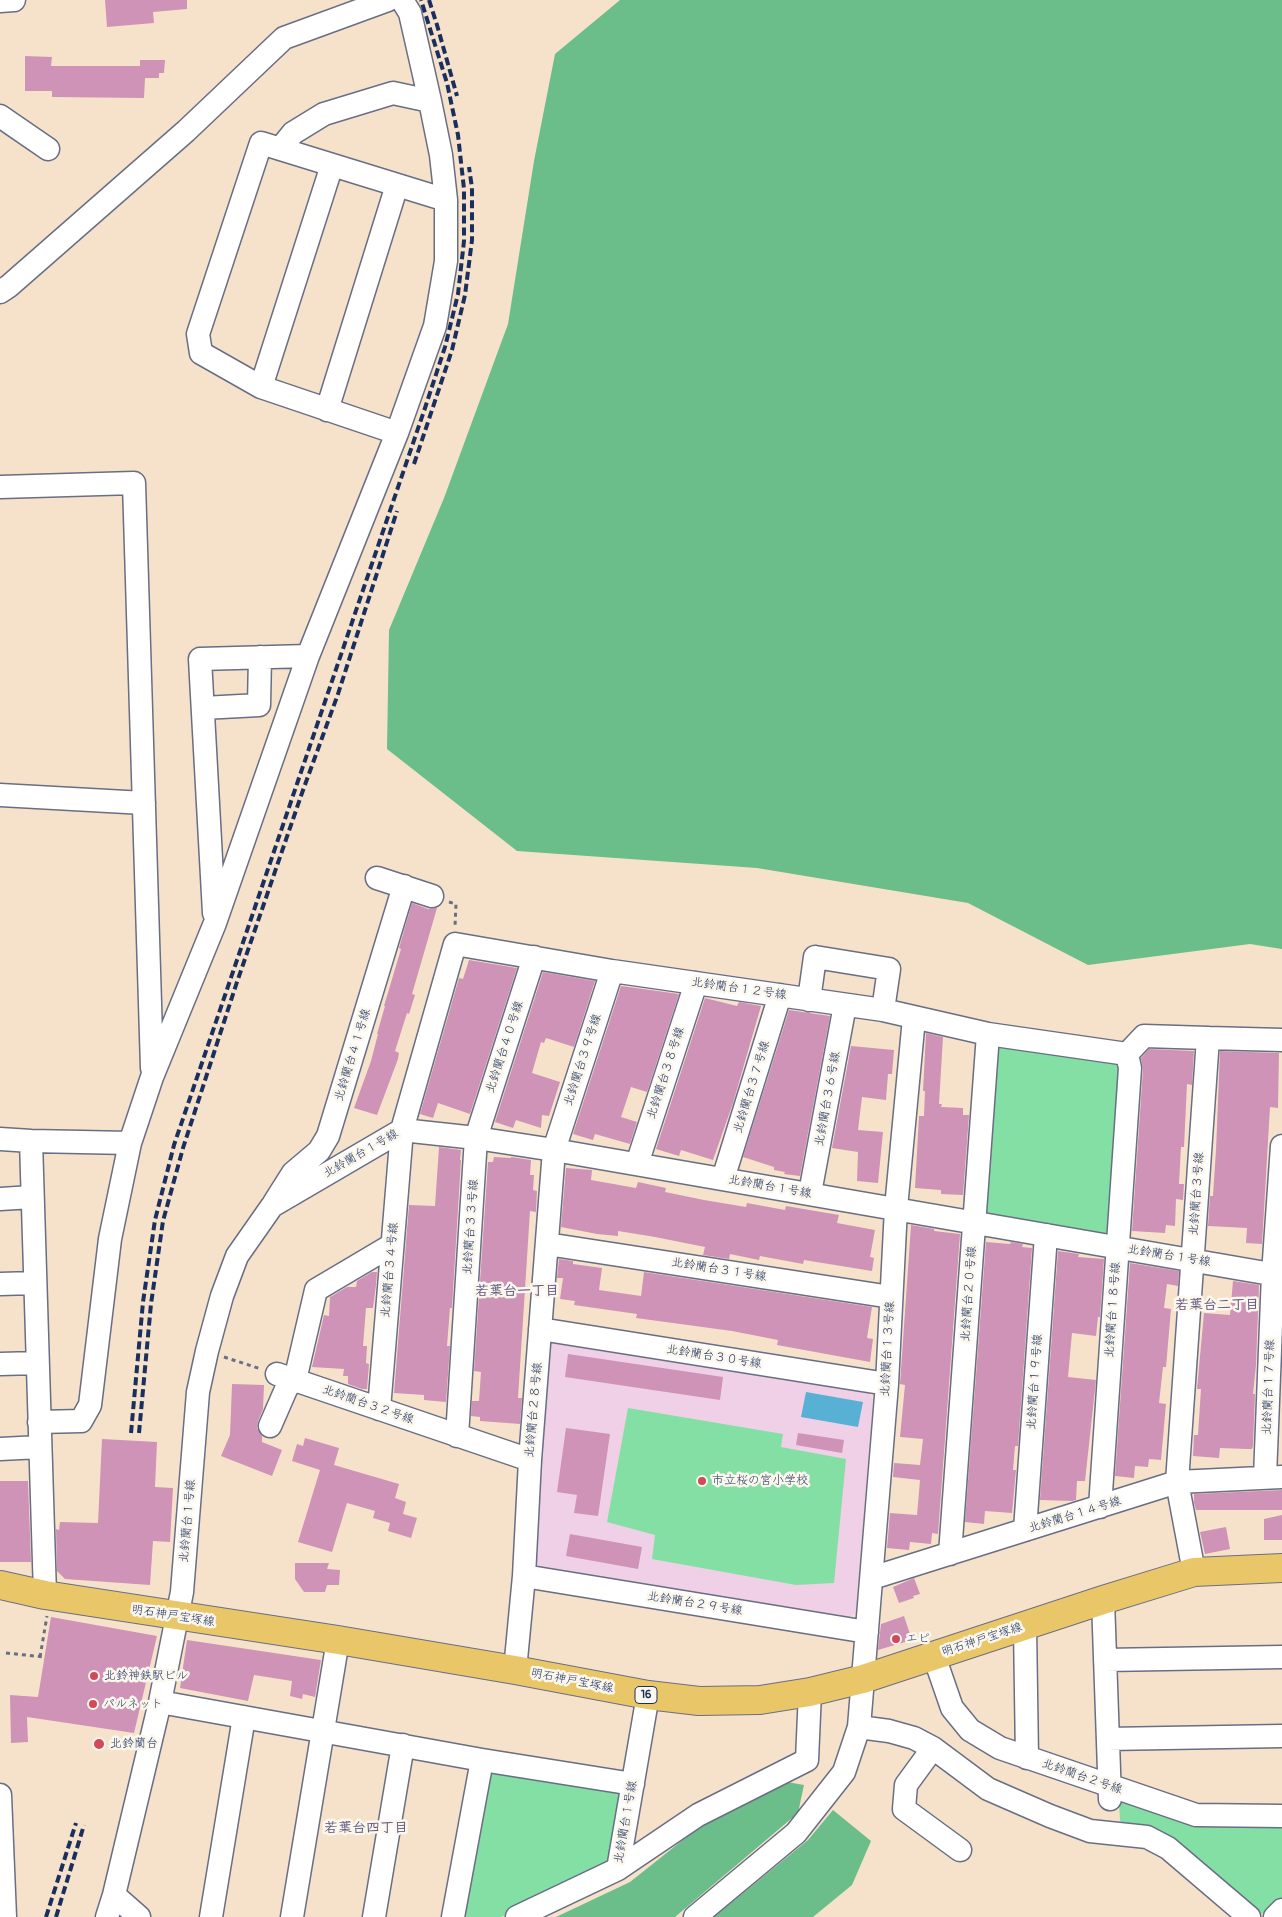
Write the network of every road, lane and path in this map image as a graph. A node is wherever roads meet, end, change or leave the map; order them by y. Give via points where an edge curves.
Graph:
1 (14, 0) edge
2 (388, 0) edge
3 (402, 0) edge
4 (0, 2) edge
5 (430, 101) junction
6 (0, 116) edge
7 (48, 149) dead end
8 (280, 149) junction
9 (332, 165) junction
10 (397, 185) junction
11 (446, 200) junction
12 (0, 292) edge
13 (261, 388) junction
14 (327, 410) junction
15 (397, 433) junction
16 (0, 488) edge
17 (308, 656) junction
18 (260, 657) junction
19 (203, 708) junction
20 (0, 795) edge
21 (144, 803) junction
22 (377, 878) dead end
23 (404, 886) junction
24 (432, 896) joint
25 (214, 923) junction
26 (455, 944) junction
27 (534, 957) junction
28 (612, 971) junction
29 (696, 983) junction
30 (780, 996) junction
31 (808, 1000) junction
32 (845, 1005) junction
33 (883, 1010) junction
34 (914, 1018) junction
35 (988, 1034) junction
36 (1208, 1038) junction
37 (1282, 1040) edge
38 (1127, 1054) junction
39 (152, 1077) junction
40 (402, 1130) junction
41 (0, 1138) edge
42 (476, 1138) junction
43 (31, 1142) junction
44 (130, 1143) junction
45 (1282, 1146) edge
46 (554, 1150) junction
47 (637, 1164) junction
48 (723, 1179) junction
49 (810, 1193) junction
50 (32, 1197) junction
51 (0, 1199) edge
52 (272, 1206) junction
53 (896, 1208) junction
54 (974, 1222) junction
55 (1046, 1235) junction
56 (547, 1244) junction
57 (392, 1245) junction
58 (1118, 1248) junction
59 (1192, 1259) junction
60 (1278, 1275) edge
61 (34, 1283) junction
62 (0, 1284) edge
63 (891, 1297) junction
64 (540, 1329) junction
65 (207, 1351) junction
66 (37, 1363) junction
67 (0, 1364) edge
68 (286, 1377) junction
69 (887, 1384) junction
70 (379, 1409) junction
71 (39, 1422) junction
72 (270, 1426) dead end
73 (457, 1436) junction
74 (40, 1447) junction
75 (0, 1448) edge
76 (530, 1460) junction
77 (1274, 1477) edge
78 (1177, 1482) junction
79 (1100, 1507) junction
80 (1025, 1530) junction
81 (950, 1554) junction
82 (1282, 1568) edge
83 (1194, 1572) junction
84 (524, 1576) junction
85 (872, 1578) junction
86 (0, 1585) edge
87 (1103, 1600) junction
88 (47, 1603) junction
89 (177, 1617) junction
90 (1025, 1626) junction
91 (867, 1632) junction
92 (338, 1640) junction
93 (6, 1653) dead end
94 (934, 1656) junction
95 (1282, 1657) edge
96 (1105, 1660) junction
97 (515, 1670) junction
98 (864, 1679) junction
99 (810, 1692) junction
100 (648, 1695) junction
101 (160, 1702) junction
102 (244, 1717) junction
103 (859, 1727) junction
104 (324, 1731) junction
105 (1282, 1736) edge
106 (1108, 1739) junction
107 (403, 1745) junction
108 (933, 1748) junction
109 (1027, 1758) junction
110 (482, 1760) junction
111 (633, 1784) junction
112 (0, 1794) edge
113 (1111, 1809) junction
114 (1282, 1816) edge
115 (960, 1850) dead end
116 (618, 1869) junction
117 (114, 1895) junction
118 (1282, 1910) edge
119 (5, 1917) edge
120 (107, 1917) edge
121 (138, 1917) edge
122 (211, 1917) edge
123 (292, 1917) edge
124 (374, 1917) edge
125 (453, 1917) edge
126 (517, 1917) edge
127 (695, 1917) edge
128 (1249, 1917) edge
129 (1275, 1917) edge

1 - 4 street
2 - 12 street via 284,38 186,131
3 - 5 street via 410,13
5 - 8 street via 393,93 324,114 293,133
5 - 11 street
6 - 7 street
8 - 9 street
8 - 13 street via 261,144 198,334 201,353
9 - 10 street
9 - 13 street
10 - 11 street
10 - 14 street
11 - 15 street via 446,261 434,326
13 - 14 street
14 - 15 street
15 - 17 street
16 - 21 street via 134,483
17 - 18 street
17 - 25 street
18 - 19 street via 259,705
18 - 19 street via 200,659
19 - 25 street
20 - 21 street
21 - 39 street
22 - 23 street
23 - 24 street
23 - 52 street, 北鈴蘭台４１号線 via 328,1136 319,1151 293,1173
24 - 26 path via 456,904
25 - 39 street
26 - 27 street, 北鈴蘭台１２号線
26 - 40 street
27 - 28 street, 北鈴蘭台１２号線
27 - 42 street, 北鈴蘭台４０号線
28 - 29 street, 北鈴蘭台１２号線
28 - 46 street, 北鈴蘭台３９号線
29 - 30 street, 北鈴蘭台１２号線
29 - 47 street, 北鈴蘭台３８号線
30 - 31 street, 北鈴蘭台１２号線
30 - 48 street, 北鈴蘭台３７号線
31 - 32 street, 北鈴蘭台１２号線
31 - 33 street via 815,957 889,969
32 - 33 street, 北鈴蘭台１２号線
32 - 49 street, 北鈴蘭台３６号線
33 - 34 street, 北鈴蘭台１２号線
34 - 35 street, 北鈴蘭台１２号線
34 - 53 street, 北鈴蘭台１３号線
35 - 38 street, 北鈴蘭台１２号線
35 - 54 street, 北鈴蘭台２０号線
36 - 37 street
36 - 38 street via 1144,1036
36 - 59 street, 北鈴蘭台３号線
38 - 58 street, 北鈴蘭台１８号線 via 1130,1068
39 - 44 street
40 - 42 street, 北鈴蘭台１号線
40 - 52 street, 北鈴蘭台１号線
40 - 57 street, 北鈴蘭台３４号線
41 - 43 street
42 - 46 street, 北鈴蘭台１号線
42 - 73 street, 北鈴蘭台３３号線
43 - 44 street
43 - 50 street
44 - 71 street via 110,1239 90,1405 81,1421
45 - 60 street, 北鈴蘭台１７号線
46 - 47 street, 北鈴蘭台１号線
46 - 56 street, 北鈴蘭台２８号線
47 - 48 street, 北鈴蘭台１号線
48 - 49 street, 北鈴蘭台１号線
49 - 53 street, 北鈴蘭台１号線
50 - 51 street
50 - 61 street
52 - 65 street, 北鈴蘭台１号線 via 237,1256
53 - 54 street, 北鈴蘭台１号線
53 - 63 street, 北鈴蘭台１３号線
54 - 55 street, 北鈴蘭台１号線
54 - 81 street, 北鈴蘭台２０号線
55 - 58 street, 北鈴蘭台１号線
55 - 80 street, 北鈴蘭台１９号線
56 - 63 street, 北鈴蘭台３１号線
56 - 64 street, 北鈴蘭台２８号線
57 - 68 street via 316,1290
57 - 70 street, 北鈴蘭台３４号線
58 - 59 street, 北鈴蘭台１号線
58 - 79 street, 北鈴蘭台１８号線
59 - 60 street, 北鈴蘭台１号線
59 - 78 street, 北鈴蘭台３号線
60 - 77 street, 北鈴蘭台１７号線
61 - 62 street
61 - 66 street
63 - 69 street, 北鈴蘭台１３号線
64 - 69 street, 北鈴蘭台３０号線
64 - 76 street, 北鈴蘭台２８号線
65 - 68 path
65 - 89 street, 北鈴蘭台１号線 via 198,1392 182,1592
66 - 67 street
66 - 71 street
68 - 70 street, 北鈴蘭台３２号線
68 - 72 street via 287,1387
69 - 85 street, 北鈴蘭台１３号線
70 - 73 street, 北鈴蘭台３２号線
71 - 74 street
73 - 76 street, 北鈴蘭台３２号線
74 - 75 street
74 - 88 street
76 - 84 street, 北鈴蘭台２８号線
77 - 78 street, 北鈴蘭台１４号線
78 - 79 street, 北鈴蘭台１４号線
78 - 83 street, 北鈴蘭台３号線
79 - 80 street, 北鈴蘭台１４号線
80 - 81 street, 北鈴蘭台１４号線
81 - 85 street, 北鈴蘭台１４号線
82 - 83 main road, 明石神戸宝塚線 / 16
83 - 87 main road, 明石神戸宝塚線 / 16
84 - 91 street, 北鈴蘭台２９号線
84 - 97 street, 北鈴蘭台２８号線
85 - 91 street, 北鈴蘭台１３号線
86 - 88 main road, 明石神戸宝塚線 / 16
87 - 90 main road, 明石神戸宝塚線 / 16
87 - 96 street
88 - 89 main road, 明石神戸宝塚線 / 16
88 - 93 path via 42,1657
89 - 92 main road, 明石神戸宝塚線 / 16
89 - 101 street, 北鈴蘭台１号線
90 - 94 main road, 明石神戸宝塚線 / 16
90 - 109 street
91 - 98 street, 北鈴蘭台１３号線
92 - 97 main road, 明石神戸宝塚線 / 16
92 - 104 street
94 - 98 main road, 明石神戸宝塚線 / 16
94 - 109 street, 北鈴蘭台２号線 via 952,1708 970,1730 1000,1748
95 - 96 street
96 - 106 street
97 - 100 main road, 明石神戸宝塚線 / 16
98 - 99 main road, 明石神戸宝塚線 / 16
98 - 103 street, 北鈴蘭台１３号線
99 - 100 main road, 明石神戸宝塚線 / 16 via 751,1700 699,1701
99 - 116 street via 807,1760 698,1815
100 - 111 street, 北鈴蘭台１号線
101 - 102 street
101 - 117 street, 北鈴蘭台１号線
102 - 104 street
102 - 122 street
103 - 108 street via 890,1731
103 - 127 street, 北鈴蘭台１３号線 via 844,1772 796,1833
104 - 107 street
104 - 123 street
105 - 106 street
106 - 113 street
107 - 110 street
107 - 124 street
108 - 113 street via 988,1789 1090,1831
108 - 115 street via 906,1785 904,1809
109 - 113 street, 北鈴蘭台２号線
110 - 111 street
110 - 125 street
111 - 116 street, 北鈴蘭台１号線
112 - 119 street
113 - 114 street, 北鈴蘭台２号線 via 1196,1815
113 - 128 street via 1147,1837 1168,1848
116 - 126 street, 北鈴蘭台１号線
117 - 120 street, 北鈴蘭台１号線
117 - 121 street
118 - 129 street

